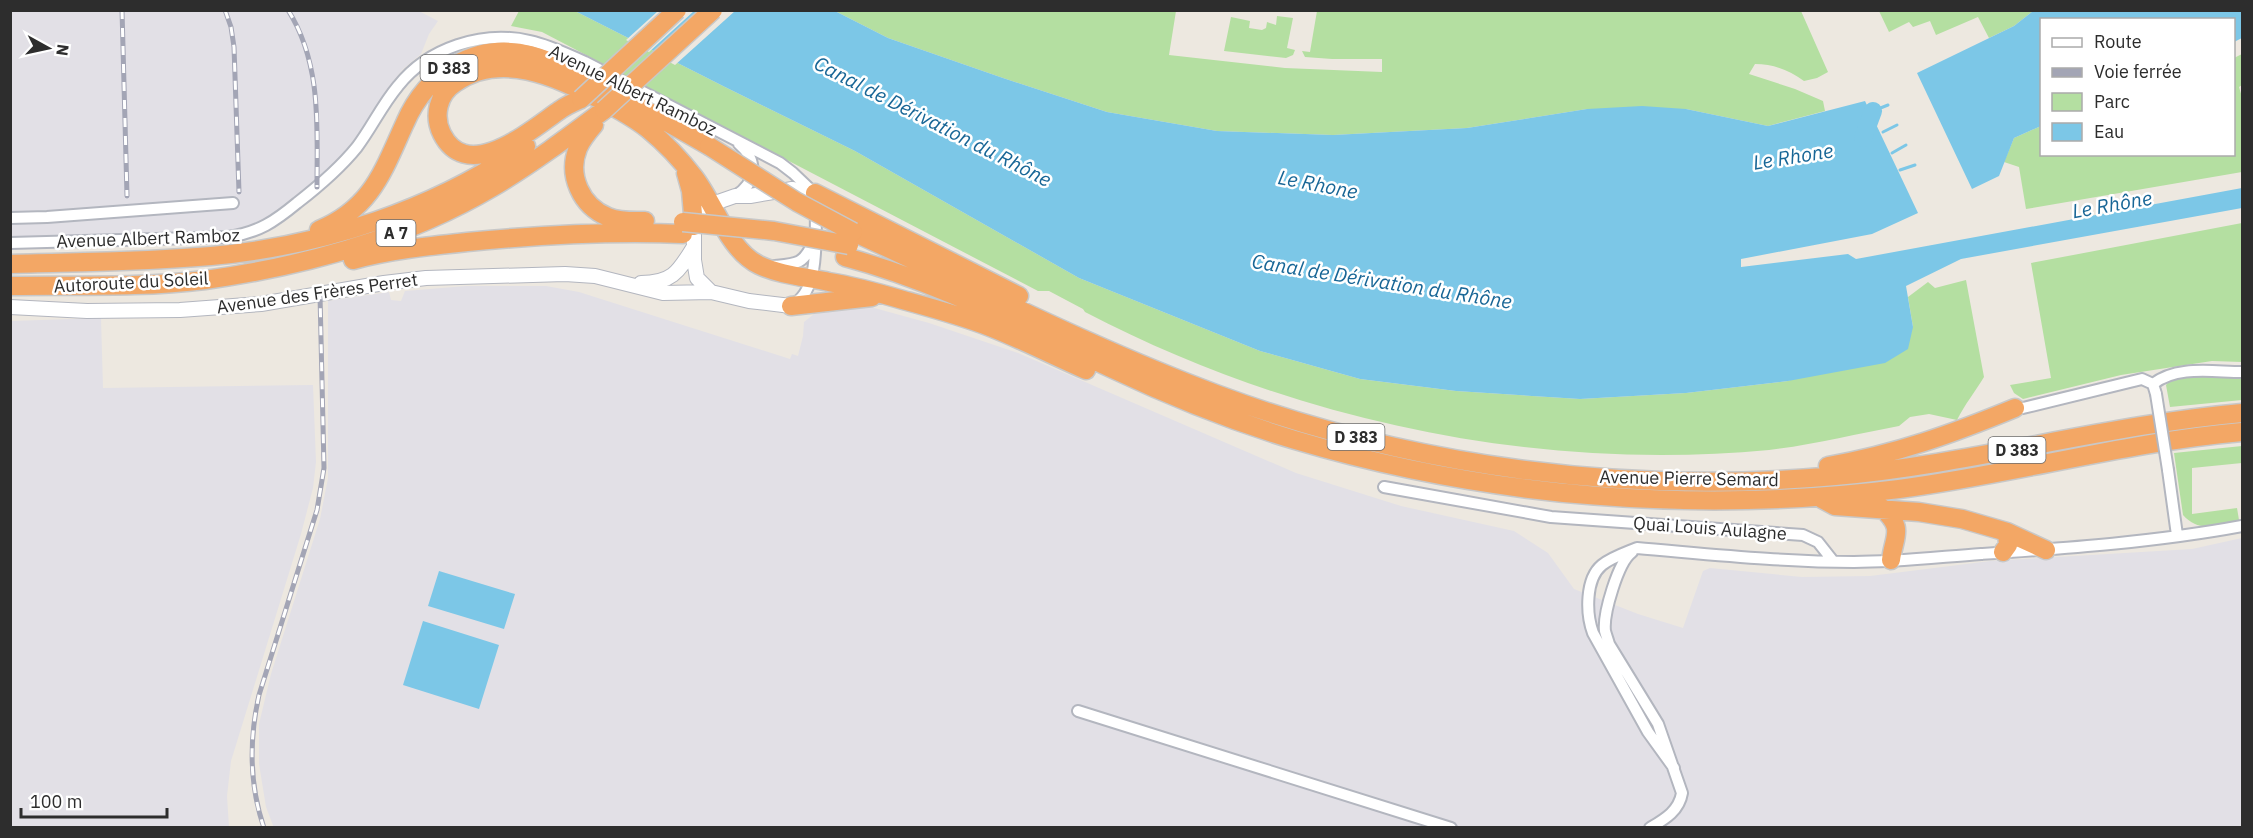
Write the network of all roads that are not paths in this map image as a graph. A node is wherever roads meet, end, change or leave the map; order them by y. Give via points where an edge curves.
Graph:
1 (677, 10) edge
2 (713, 10) edge
3 (581, 99) junction
4 (604, 110) junction
5 (734, 140) junction
6 (682, 163) junction
7 (814, 193) junction
8 (735, 196) junction
9 (233, 203) dead end
10 (712, 204) junction
11 (10, 218) edge
12 (688, 232) junction
13 (815, 237) junction
14 (10, 243) edge
15 (849, 245) junction
16 (252, 251) junction
17 (10, 264) edge
18 (764, 267) junction
19 (811, 278) junction
20 (623, 283) junction
21 (159, 284) junction
22 (10, 286) edge
23 (711, 292) junction
24 (891, 296) junction
25 (791, 306) junction
26 (10, 307) edge
27 (1147, 366) junction
28 (2242, 372) edge
29 (2155, 389) junction
30 (2015, 408) joint
31 (1207, 411) junction
32 (2242, 413) edge
33 (2242, 432) edge
34 (1791, 480) junction
35 (1384, 487) dead end
36 (1818, 496) junction
37 (1882, 508) junction
38 (2242, 526) edge
39 (2007, 532) junction
40 (2177, 536) junction
41 (1637, 548) junction
42 (2046, 550) junction
43 (2003, 552) junction
44 (1891, 560) junction
45 (1833, 561) junction
46 (1078, 711) dead end
47 (1674, 768) junction
48 (1451, 828) edge
49 (1650, 828) edge

1 - 3 highway, Autoroute du Soleil / A 7, bridge
2 - 4 highway, Autoroute du Soleil / A 7, bridge
3 - 6 highway via 515,141 485,153 457,150 445,139 438,122 443,94 462,79 493,69 526,70 575,87 626,114 656,136
3 - 16 highway, Autoroute du Soleil / A 7 via 569,115 516,153 439,195 337,234
4 - 12 highway via 575,156 574,174 582,194 597,212 613,219
4 - 21 highway, Autoroute du Soleil / A 7 via 492,188 398,233 281,267
5 - 7 street, Avenue Albert Ramboz via 788,168
5 - 8 street via 747,152 753,170 749,183
5 - 14 street, Avenue Albert Ramboz via 554,48 519,39 483,38 429,58 399,85 357,146 328,178 265,227 249,234
6 - 10 highway
6 - 12 highway via 691,191
7 - 8 street via 792,189
7 - 13 street
7 - 27 highway via 978,274
8 - 10 street
9 - 11 street
10 - 12 street
10 - 18 highway via 741,252
12 - 15 highway, D 383 via 770,242
12 - 20 street via 682,267 668,279
12 - 21 highway, D 383 via 490,240 392,251 284,277 224,286
12 - 23 street via 697,278
13 - 18 street via 800,262
13 - 19 street
15 - 16 highway, D 383, bridge via 797,202 646,110 552,63 521,53 501,52 451,66 424,89 382,175 351,213 321,230
15 - 27 highway, D 383 via 973,287
15 - 31 highway, D 383 via 901,273 953,293
16 - 17 highway, Autoroute du Soleil / A 7 via 178,259
18 - 19 highway
19 - 24 highway
19 - 25 street via 805,294
20 - 23 street via 663,293
20 - 26 street, Avenue des Frères Perret via 580,274 469,276 384,283 261,304 134,311
21 - 22 highway, Autoroute du Soleil / A 7
23 - 25 street
24 - 25 highway
24 - 31 highway via 988,326 1163,401
27 - 34 highway, Avenue Pierre Semard / D 383 via 1277,415 1349,436 1458,460 1533,472 1638,480
28 - 29 street via 2178,372 2166,375
29 - 30 street via 2142,380
29 - 40 street, bridge
30 - 34 highway via 1926,443 1862,460 1806,468
31 - 36 highway, Avenue Pierre Semard / D 383 via 1370,460 1534,490 1670,500
32 - 34 highway, Avenue Pierre Semard / D 383 via 2181,420 1910,468
33 - 36 highway, Avenue Pierre Semard / D 383 via 2151,444 1932,484
35 - 45 street, Quai Louis Aulagne via 1551,517 1803,535 1818,542
36 - 37 highway via 1835,506
37 - 39 highway via 1962,519
37 - 44 highway via 1896,524
38 - 40 street
39 - 42 highway
39 - 43 highway via 2008,545
40 - 42 street
41 - 45 street
41 - 47 street via 1627,555 1619,570 1605,631 1658,724
41 - 47 street via 1600,566 1590,589 1587,612 1593,633 1648,732
42 - 43 street
43 - 44 street
44 - 45 street
46 - 48 street
47 - 49 street via 1682,793 1680,804

